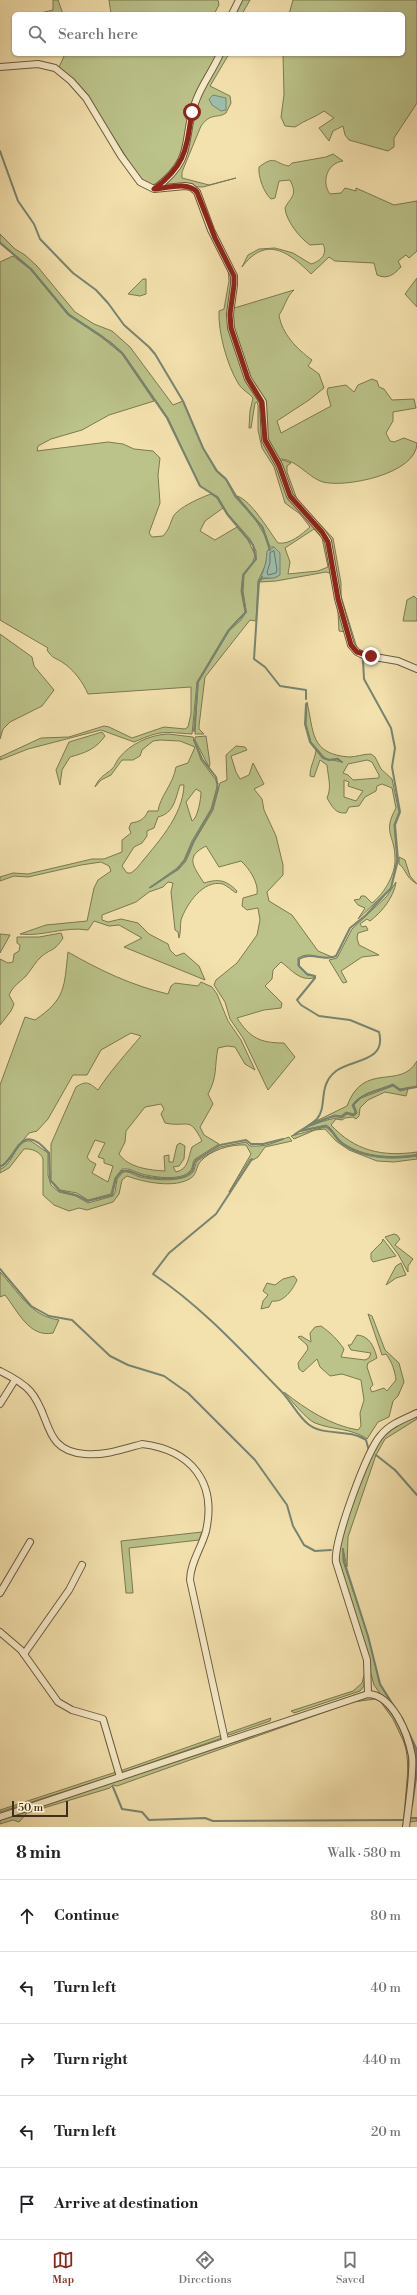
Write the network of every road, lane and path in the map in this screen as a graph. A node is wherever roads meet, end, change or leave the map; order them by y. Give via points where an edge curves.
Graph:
1 (239, 0) edge
2 (233, 12) edge
3 (219, 56) edge
4 (0, 67) edge
5 (154, 189) junction
6 (417, 669) edge
7 (0, 1371) edge
8 (15, 1380) junction
9 (0, 1404) edge
10 (417, 1413) edge
11 (30, 1542) dead end
12 (82, 1565) dead end
13 (0, 1593) edge
14 (0, 1632) edge
15 (24, 1654) junction
16 (368, 1694) junction
17 (225, 1740) junction
18 (120, 1777) junction
19 (0, 1817) edge
20 (406, 1827) edge

1 - 2 street
3 - 5 street via 197,98 180,164 170,177
4 - 5 street via 38,64 59,70 86,98 131,171 140,182
5 - 6 street via 179,186 194,189 234,276 231,328 248,379 262,402 265,440 279,465 290,496 328,542 340,607 353,649 363,655 398,661
7 - 8 street
8 - 9 street
8 - 17 street via 30,1391 52,1436 70,1452 102,1453 142,1444 161,1448 190,1464 204,1482 209,1500 207,1522 190,1570 190,1580
10 - 16 street via 391,1426 375,1443 341,1532 336,1552 336,1562 367,1660
11 - 13 street
12 - 15 street via 69,1590
14 - 15 street
15 - 18 street via 58,1702 72,1710 103,1719
16 - 17 street
16 - 20 street via 376,1694 383,1699 394,1713 405,1733 412,1757
17 - 18 street
18 - 19 street

